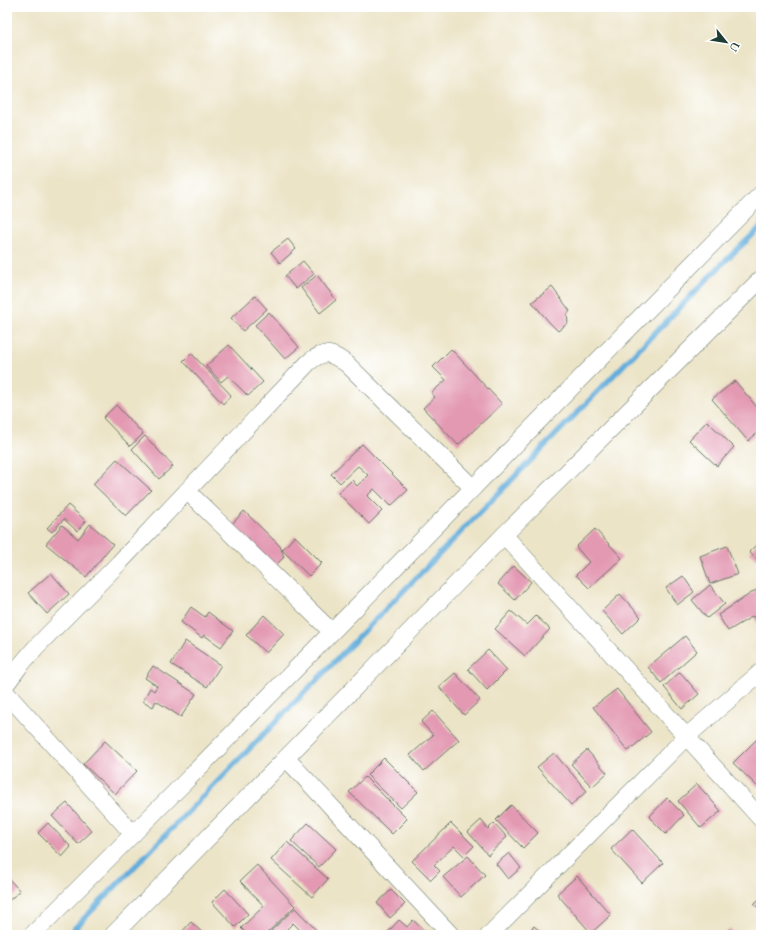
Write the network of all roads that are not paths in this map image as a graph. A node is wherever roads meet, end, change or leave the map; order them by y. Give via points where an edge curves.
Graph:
1 (761, 194) edge
2 (761, 279) edge
3 (473, 488) junction
4 (186, 492) junction
5 (504, 535) junction
6 (331, 631) junction
7 (761, 672) edge
8 (7, 684) edge
9 (7, 694) edge
10 (687, 736) junction
11 (286, 758) junction
12 (761, 819) edge
13 (133, 834) junction
14 (118, 933) edge
15 (32, 935) edge
16 (451, 935) edge
17 (489, 935) edge

1 - 3 street
2 - 5 street
3 - 4 street via 348,364 327,353 317,355 308,363
3 - 6 street
4 - 6 street
4 - 8 street via 36,647
5 - 10 street
5 - 11 street
6 - 13 street
7 - 10 street
9 - 13 street
10 - 12 street
10 - 17 street
11 - 14 street
11 - 16 street
13 - 15 street

